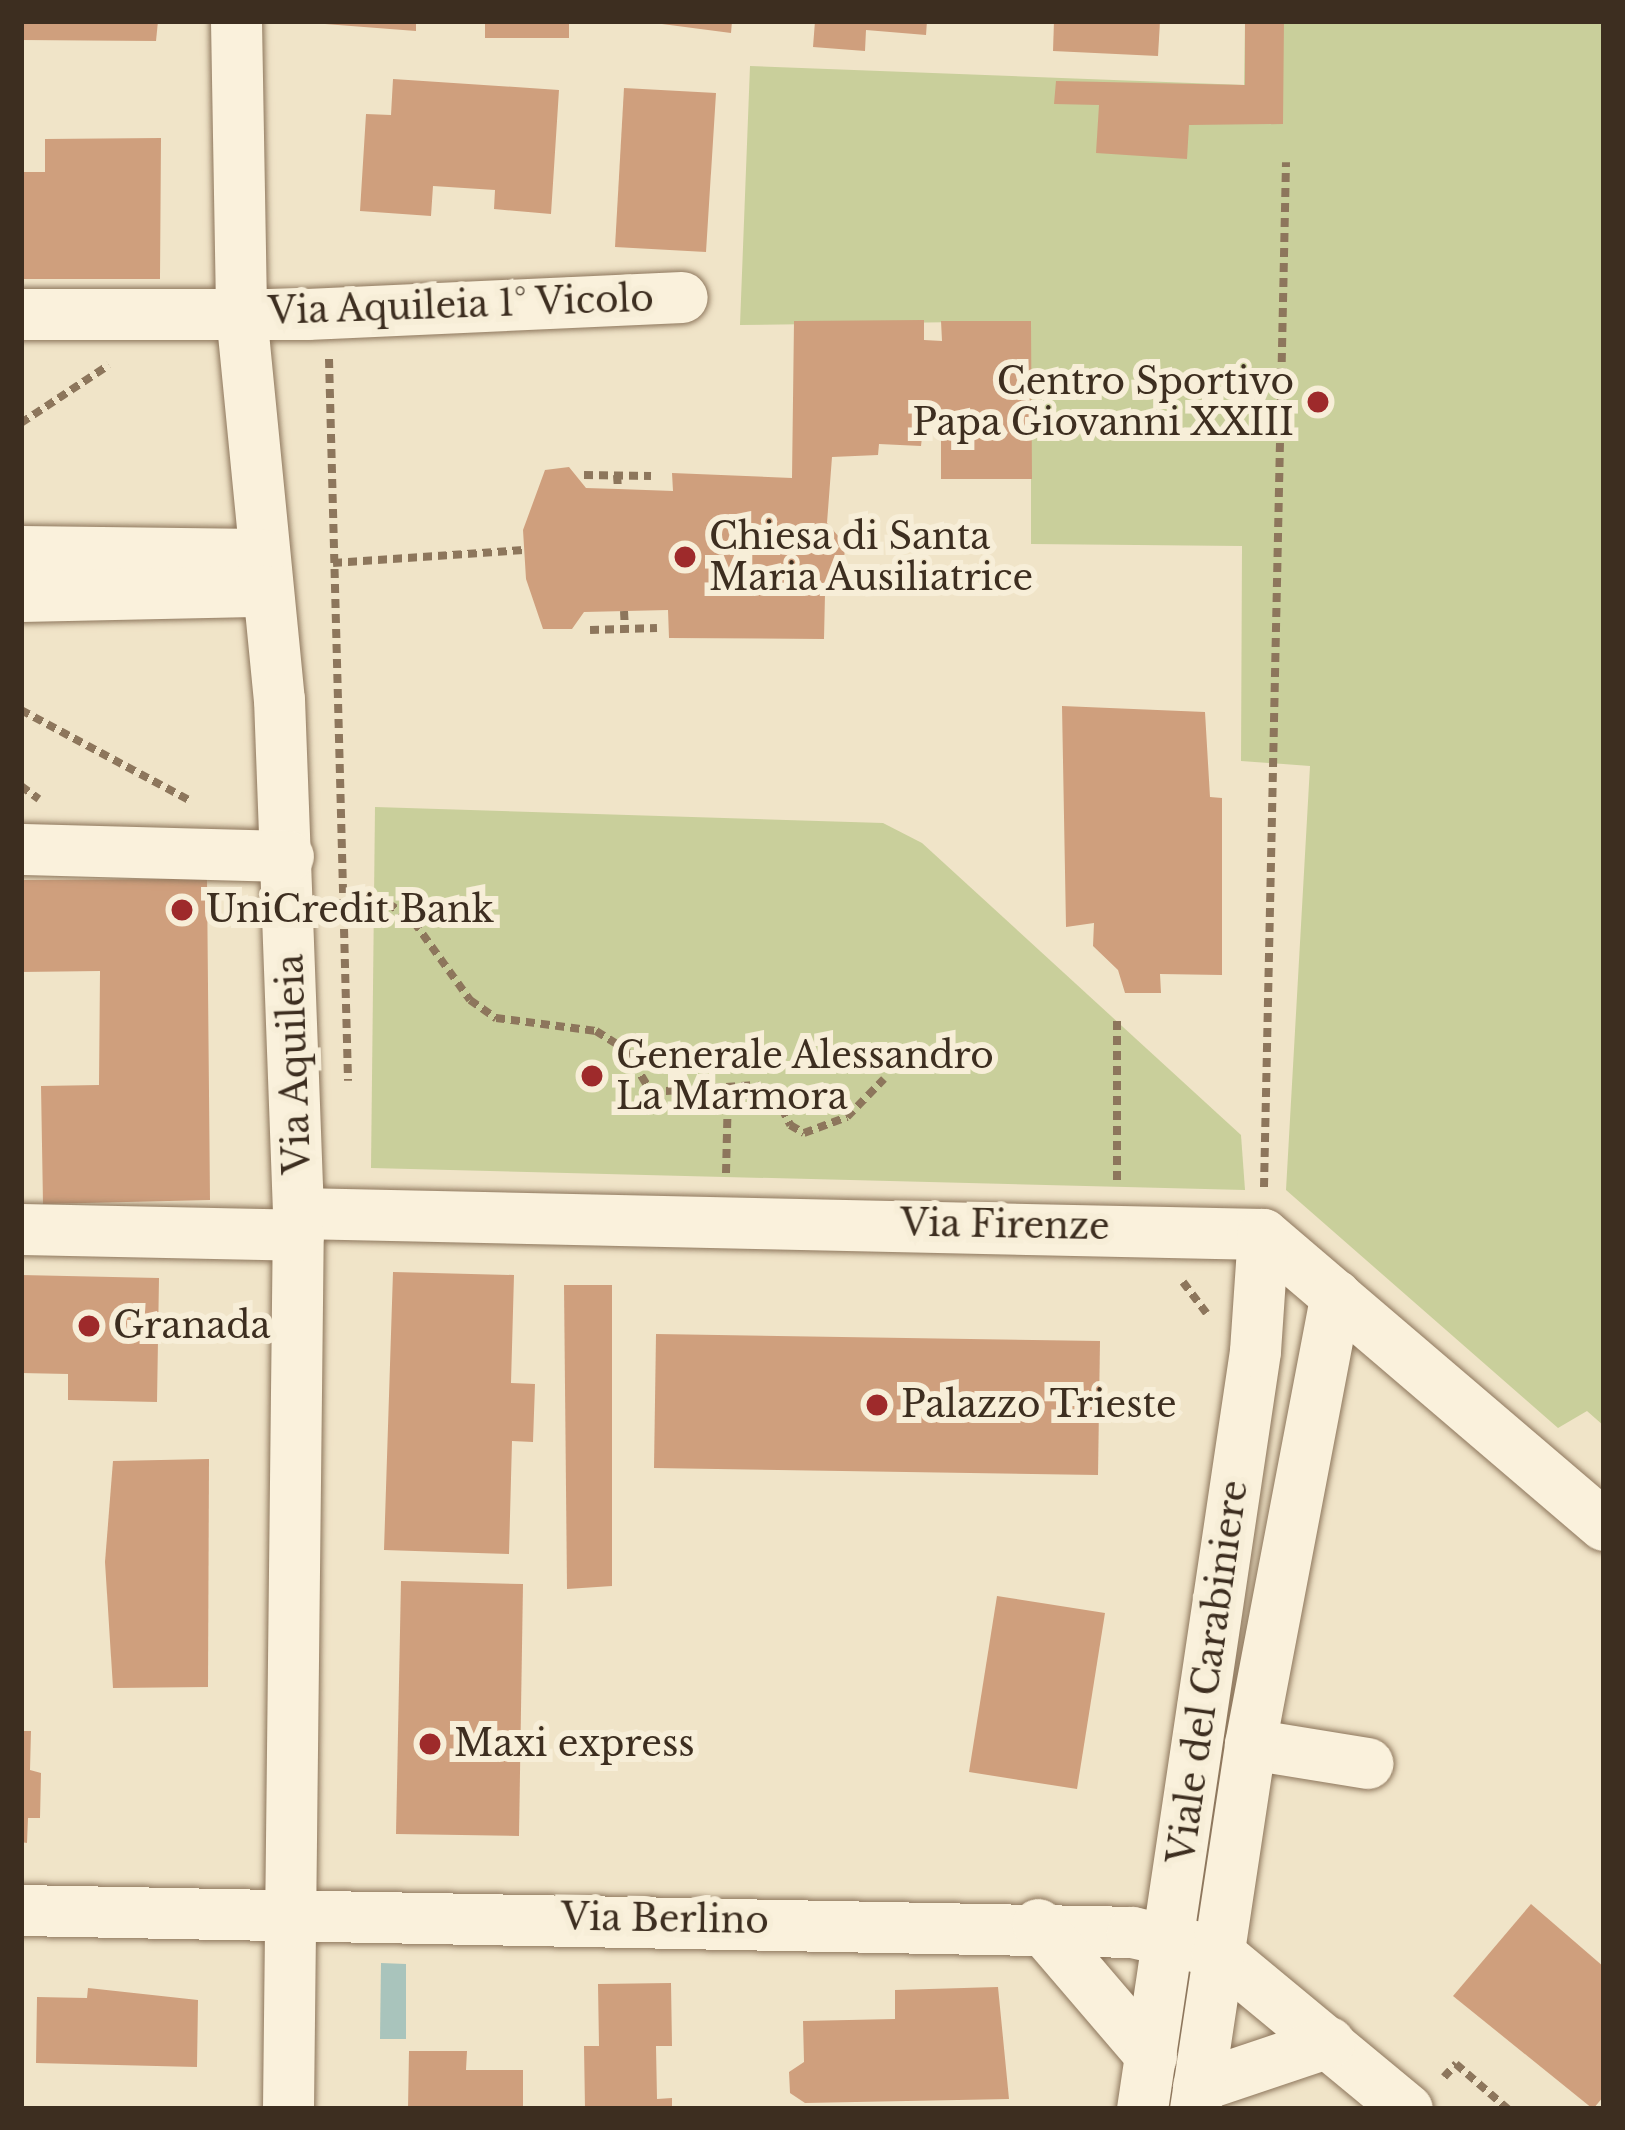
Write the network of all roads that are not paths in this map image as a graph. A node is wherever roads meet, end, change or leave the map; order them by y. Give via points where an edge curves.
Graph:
1 (236, 21) edge
2 (682, 297) dead end
3 (241, 313) junction
4 (21, 314) edge
5 (21, 550) edge
6 (264, 572) junction
7 (21, 596) edge
8 (21, 835) edge
9 (21, 849) edge
10 (288, 867) junction
11 (298, 1224) junction
12 (21, 1229) edge
13 (1263, 1234) junction
14 (1336, 1295) junction
15 (1604, 1525) edge
16 (1250, 1744) junction
17 (1367, 1763) dead end
18 (21, 1910) edge
19 (292, 1914) junction
20 (1037, 1924) junction
21 (1192, 1946) junction
22 (1329, 2042) junction
23 (1151, 2056) junction
24 (1196, 2097) edge
25 (288, 2109) edge
26 (1142, 2109) edge
27 (1408, 2109) edge

1 - 3 street, Via Aquileia
2 - 3 street, Via Aquileia 1° Vicolo
3 - 4 street, Via Aquileia 1° Vicolo
3 - 6 street, Via Aquileia
5 - 6 street
6 - 7 street
6 - 10 street, Via Aquileia
8 - 10 street via 227,839
9 - 10 street
10 - 11 street, Via Aquileia
11 - 12 street, Via Firenze
11 - 13 street, Via Firenze
11 - 19 street, Via Aquileia
13 - 14 street
13 - 21 street, Viale del Carabiniere
14 - 15 street
14 - 16 street, Viale del Carabiniere
16 - 17 street
16 - 21 street, Viale del Carabiniere
18 - 19 street, Via Berlino
19 - 20 street, Via Berlino
19 - 25 street, Via Aquileia
20 - 21 street, Via Berlino
20 - 23 street
21 - 22 street
21 - 23 street, Viale del Carabiniere
21 - 24 street, Viale del Carabiniere
22 - 24 street
22 - 27 street
23 - 26 street, Viale del Carabiniere

